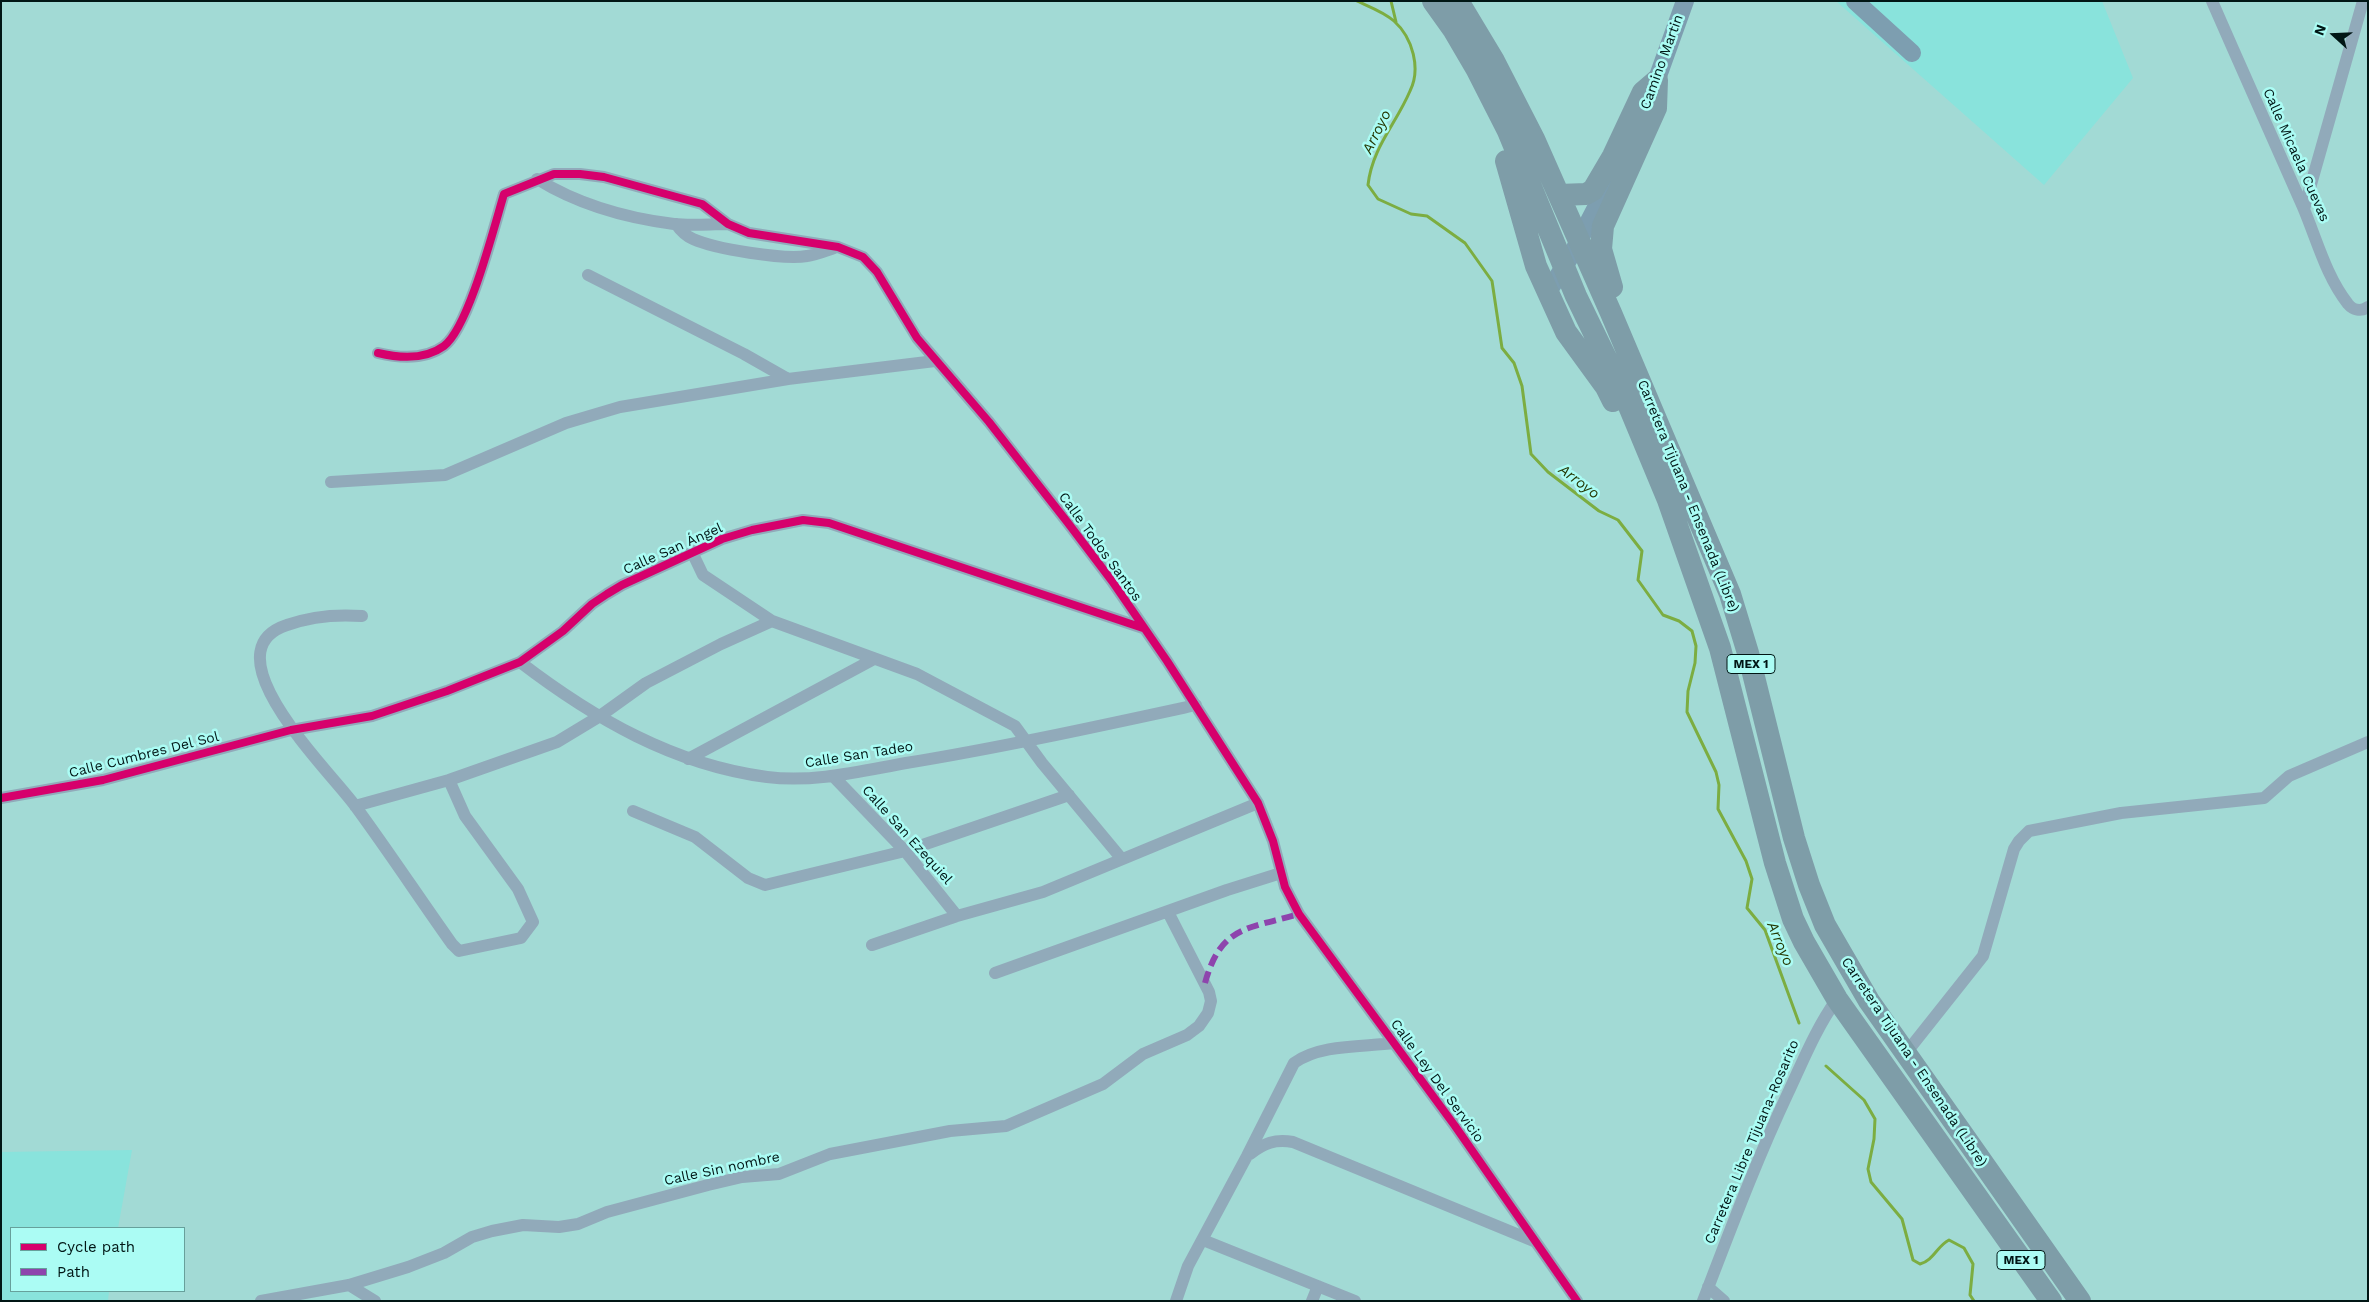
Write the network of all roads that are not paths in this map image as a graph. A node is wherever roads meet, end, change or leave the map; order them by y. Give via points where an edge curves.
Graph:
1 (1433, 1) edge
2 (1458, 1) edge
3 (1685, 1) edge
4 (1855, 1) edge
5 (2212, 1) edge
6 (2363, 1) edge
7 (1912, 53) dead end
8 (1477, 70) junction
9 (1657, 80) junction
10 (537, 179) junction
11 (1559, 194) junction
12 (2304, 209) junction
13 (676, 224) junction
14 (728, 224) junction
15 (838, 247) junction
16 (588, 275) dead end
17 (1553, 285) junction
18 (2365, 309) edge
19 (1611, 313) junction
20 (378, 353) dead end
21 (935, 361) junction
22 (788, 379) junction
23 (331, 482) dead end
24 (1668, 500) junction
25 (692, 552) junction
26 (362, 616) dead end
27 (772, 621) junction
28 (1143, 628) junction
29 (874, 659) junction
30 (520, 662) junction
31 (1196, 706) junction
32 (600, 716) junction
33 (291, 730) junction
34 (1028, 742) junction
35 (2368, 742) edge
36 (688, 759) junction
37 (833, 776) junction
38 (449, 780) junction
39 (1069, 795) junction
40 (1, 798) edge
41 (1258, 803) junction
42 (356, 806) junction
43 (633, 812) dead end
44 (905, 850) junction
45 (1121, 858) junction
46 (1281, 873) junction
47 (1168, 912) junction
48 (957, 916) junction
49 (872, 945) dead end
50 (995, 974) dead end
51 (1837, 999) junction
52 (1394, 1043) junction
53 (1906, 1053) junction
54 (1247, 1156) junction
55 (1203, 1240) junction
56 (1536, 1242) junction
57 (349, 1285) junction
58 (1318, 1286) junction
59 (1708, 1287) junction
60 (1572, 1298) edge
61 (262, 1301) edge
62 (375, 1301) edge
63 (1176, 1301) edge
64 (1312, 1301) edge
65 (1355, 1301) edge
66 (1703, 1301) edge
67 (1724, 1301) edge
68 (2051, 1301) edge
69 (2080, 1301) edge

1 - 8 highway, Carretera Tijuana - Ensenada (Libre) / MEX 1
2 - 11 highway, Carretera Tijuana - Ensenada (Libre) / MEX 1 via 1494,61
3 - 9 street, Camino Martin
4 - 7 street
5 - 12 street, Calle Micaela Cuevas
6 - 12 street
8 - 17 highway via 1480,98 1511,175 1536,266
8 - 24 highway, Carretera Tijuana - Ensenada (Libre) / MEX 1 via 1508,132 1576,296 1626,399
9 - 11 highway via 1642,92 1613,156 1593,190 1586,194
9 - 17 street, Camino Martin via 1639,123
9 - 19 highway via 1656,108 1603,226 1601,249 1613,291
10 - 13 street via 584,204
10 - 14 street via 554,174 580,174 627,182 702,204
10 - 20 street via 504,194 482,268 461,324 452,338 443,347 415,356 400,358
11 - 19 highway, Carretera Tijuana - Ensenada (Libre) / MEX 1
12 - 18 street, Calle Micaela Cuevas via 2330,275 2349,306 2356,310
13 - 14 street
13 - 15 street via 693,239 782,257 808,256
14 - 15 street via 777,239
15 - 21 street, Calle Todos Santos via 863,257 877,272 917,338
16 - 22 street
17 - 24 highway via 1566,332 1606,388 1641,463
19 - 53 highway, Carretera Tijuana - Ensenada (Libre) / MEX 1 via 1730,594 1808,885 1848,968
21 - 22 street
21 - 28 street, Calle Todos Santos via 989,422 1068,523
22 - 23 street via 593,414 445,475
24 - 51 highway, Carretera Tijuana - Ensenada (Libre) / MEX 1 via 1720,648 1775,863 1797,926
25 - 27 street via 703,575
25 - 28 street, Calle San Ángel via 752,530 802,520 829,523
25 - 30 street, Calle San Ángel via 607,594
26 - 33 street via 331,614 304,619 275,628 261,642 260,662 266,682
27 - 29 street
27 - 32 street via 646,683
28 - 31 street, Calle Todos Santos
29 - 34 street via 917,674 952,692 1014,726
29 - 36 street
30 - 32 street, Calle San Tadeo via 554,688
30 - 33 street, Calle San Ángel via 372,716
31 - 34 street, Calle San Tadeo
31 - 41 street, Calle Todos Santos
32 - 36 street, Calle San Tadeo via 635,737
32 - 38 street via 557,742
33 - 40 street, Calle Cumbres Del Sol via 103,780
33 - 42 street
34 - 37 street, Calle San Tadeo
34 - 39 street
35 - 53 street via 2289,776 2264,798 2121,813 2029,831 2014,849 1983,956
36 - 37 street, Calle San Tadeo via 768,777
37 - 44 street, Calle San Ezequiel
38 - 42 street
38 - 42 street via 465,816 518,889 533,922 521,938 459,951
39 - 44 street
39 - 45 street
41 - 45 street
41 - 46 street, Calle Todos Santos
43 - 44 street via 695,837 748,878 765,885
44 - 48 street, Calle San Ezequiel
45 - 48 street via 1044,892
46 - 47 street
46 - 52 street, Calle Ley Del Servicio via 1299,914
47 - 50 street
47 - 57 street, Calle Sin nombre via 1209,992 1208,1013 1187,1035 1144,1054 1103,1084 1006,1126 950,1131 830,1154 780,1174 742,1177 708,1185 607,1212 578,1224 559,1227 523,1225 492,1231 408,1267
48 - 49 street
51 - 59 street, Carretera Libre Tijuana-Rosarito via 1814,1035 1782,1106
51 - 68 highway, Carretera Tijuana - Ensenada (Libre) / MEX 1
52 - 54 street via 1303,1056 1294,1063
52 - 56 street, Calle Ley Del Servicio
53 - 69 highway, Carretera Tijuana - Ensenada (Libre) / MEX 1
54 - 55 street
54 - 56 street via 1269,1142 1293,1142
55 - 58 street
55 - 63 street via 1188,1266
56 - 60 street, Calle Ley Del Servicio
57 - 61 street, Calle Sin nombre
57 - 62 street
58 - 64 street
58 - 65 street
59 - 66 street, Carretera Libre Tijuana-Rosarito
59 - 67 street

